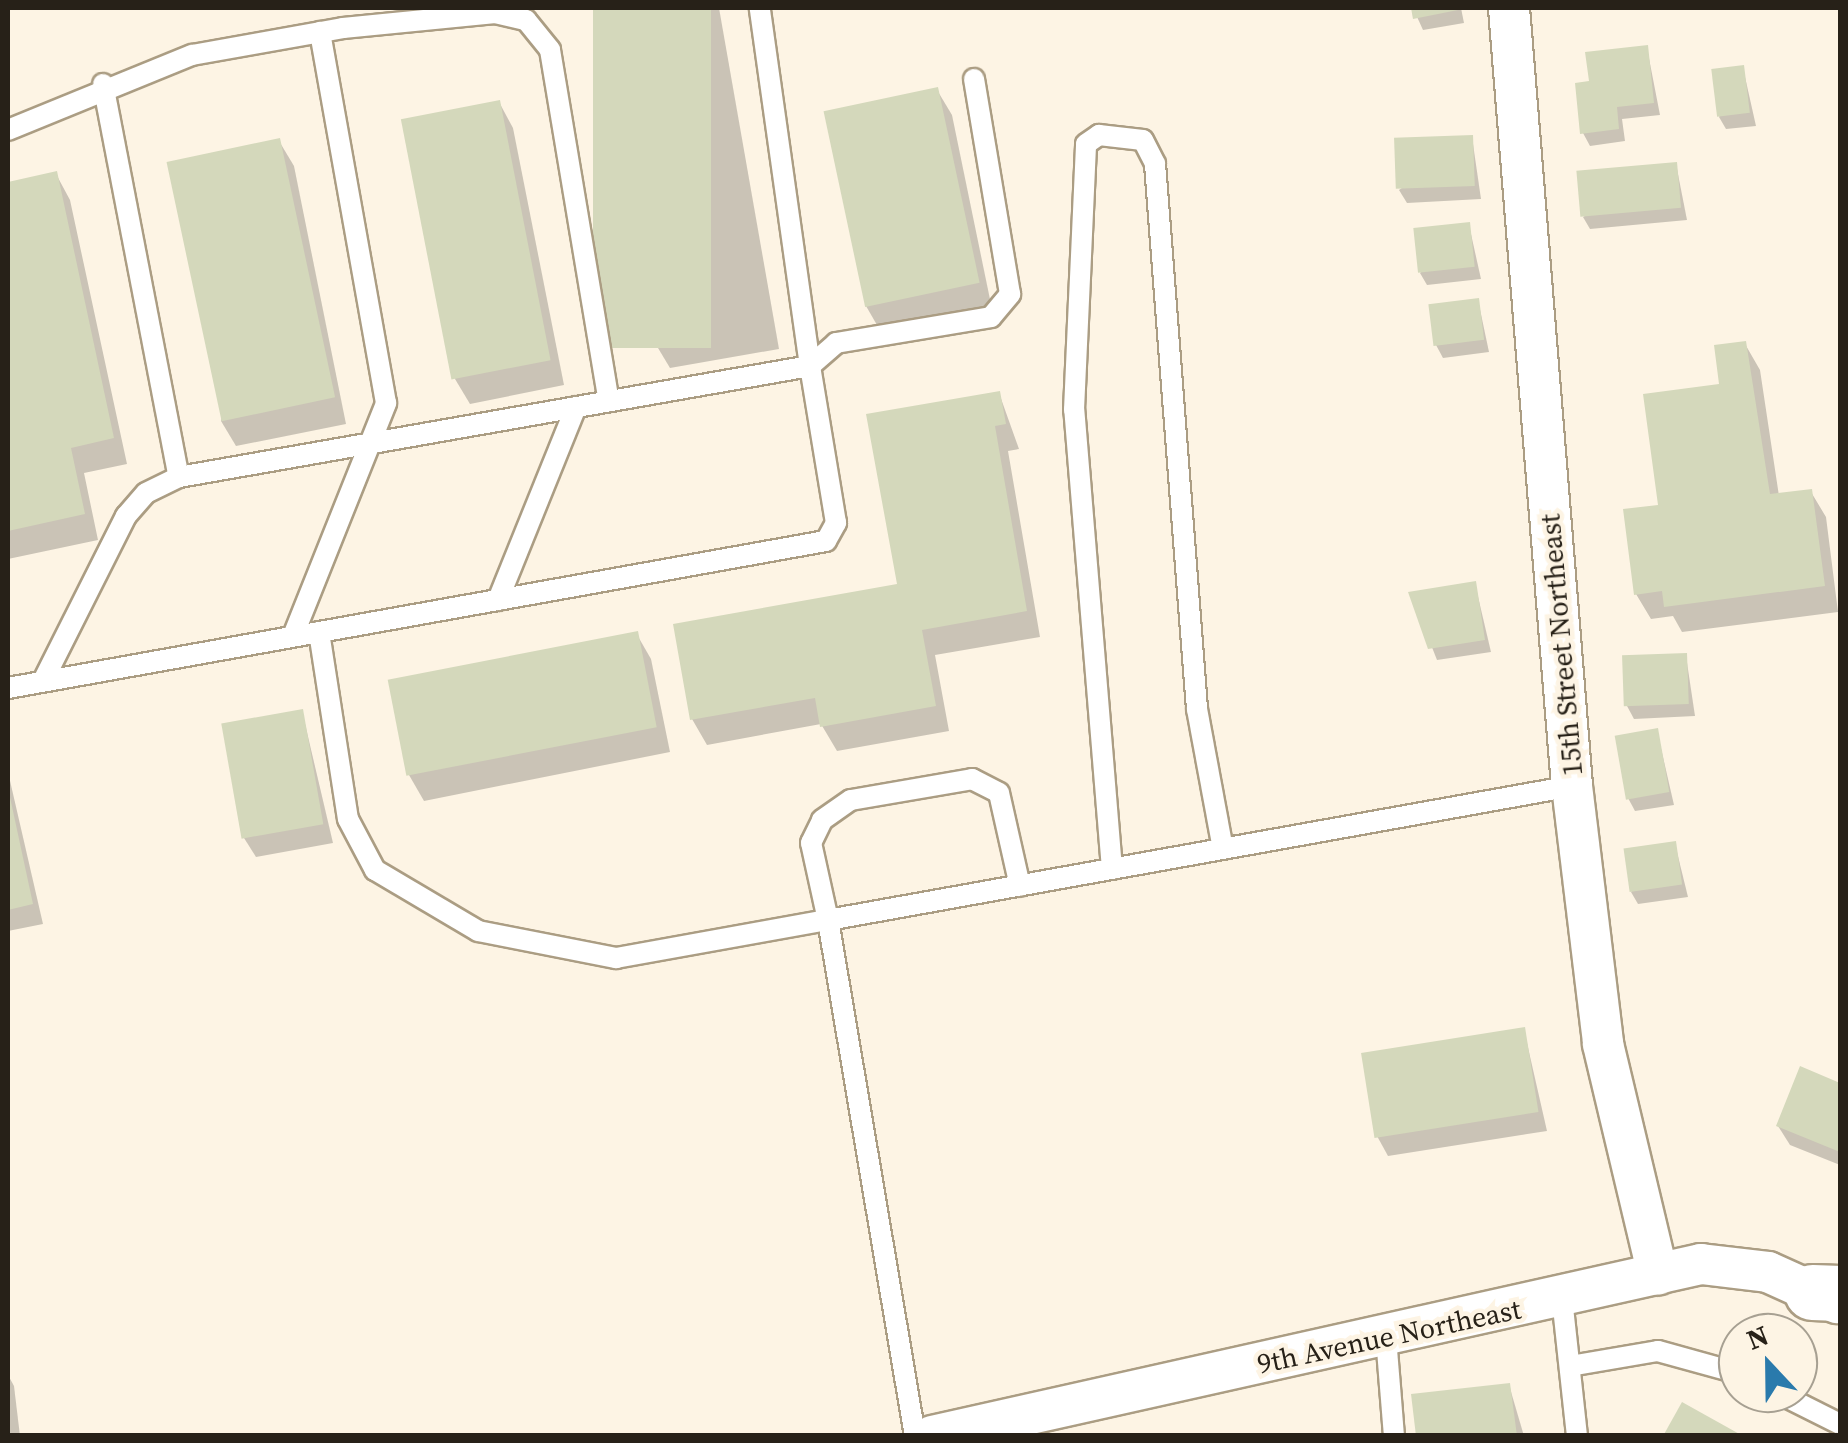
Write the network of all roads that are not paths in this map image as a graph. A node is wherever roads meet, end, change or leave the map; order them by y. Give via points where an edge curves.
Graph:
1 (760, 8) edge
2 (1508, 8) edge
3 (320, 32) junction
4 (974, 79) dead end
5 (103, 84) junction
6 (8, 130) edge
7 (810, 366) junction
8 (609, 401) junction
9 (576, 407) junction
10 (374, 443) junction
11 (180, 477) junction
12 (498, 600) junction
13 (319, 632) junction
14 (293, 636) junction
15 (43, 682) junction
16 (8, 688) edge
17 (1572, 786) junction
18 (1223, 849) junction
19 (1112, 869) junction
20 (1020, 886) junction
21 (828, 920) junction
22 (1658, 1275) junction
23 (1831, 1297) edge
24 (1562, 1298) junction
25 (1386, 1337) junction
26 (1570, 1366) junction
27 (1718, 1368) edge
28 (916, 1436) edge
29 (932, 1436) edge
30 (1394, 1436) edge
31 (1577, 1436) edge

1 - 7 lane
2 - 17 street, 15th Street Northeast
3 - 5 lane via 192,55
3 - 8 lane via 495,13 526,20 550,50
3 - 10 lane via 386,403
4 - 7 lane via 1010,294 990,317 836,344
5 - 6 lane
5 - 11 lane
7 - 8 lane
7 - 12 lane via 836,523 826,541
8 - 9 lane
9 - 10 lane
9 - 12 lane
10 - 11 lane
10 - 14 lane
11 - 15 lane via 146,492 126,516
12 - 13 lane
13 - 14 lane
13 - 21 lane via 348,819 375,870 416,902 478,930 616,958
14 - 15 lane
15 - 16 lane
17 - 18 lane
17 - 22 street, 15th Street Northeast via 1602,1044
18 - 19 lane
18 - 19 lane via 1197,709 1155,164 1143,140 1099,136 1086,144 1074,410
19 - 20 lane
20 - 21 lane
20 - 21 lane via 1000,793 972,778 868,797 822,820 811,843
21 - 28 lane
22 - 23 street, 9th Avenue Northeast via 1746,1266
22 - 24 street, 9th Avenue Northeast
24 - 25 street, 9th Avenue Northeast
24 - 26 lane
25 - 29 street, 9th Avenue Northeast
25 - 30 lane
26 - 27 lane via 1658,1351
26 - 31 lane

